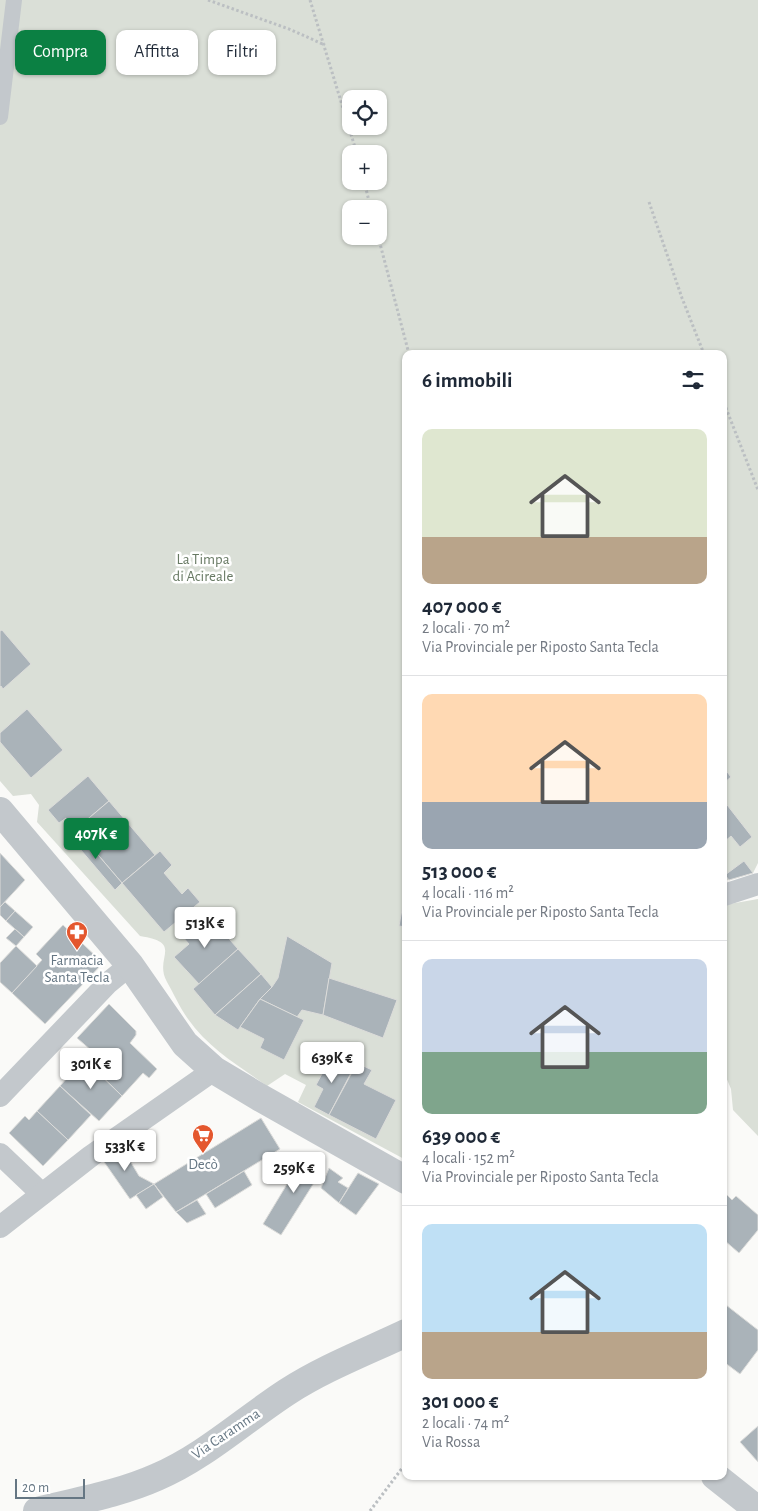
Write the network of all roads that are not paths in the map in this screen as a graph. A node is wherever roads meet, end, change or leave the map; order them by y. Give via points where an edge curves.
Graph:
1 (14, 0) edge
2 (0, 117) edge
3 (3, 821) edge
4 (758, 884) edge
5 (727, 895) edge
6 (130, 965) junction
7 (214, 1070) junction
8 (0, 1096) edge
9 (0, 1154) edge
10 (402, 1178) edge
11 (42, 1194) junction
12 (0, 1228) edge
13 (402, 1335) edge
14 (720, 1480) edge
15 (758, 1510) edge
16 (37, 1511) edge

1 - 2 street
3 - 6 street
4 - 5 street
6 - 7 street via 185,1044
6 - 8 street via 108,983
7 - 10 street
7 - 11 street
9 - 11 street
11 - 12 street
13 - 16 street, Via Caramma via 317,1374 158,1477 125,1490
14 - 15 street

